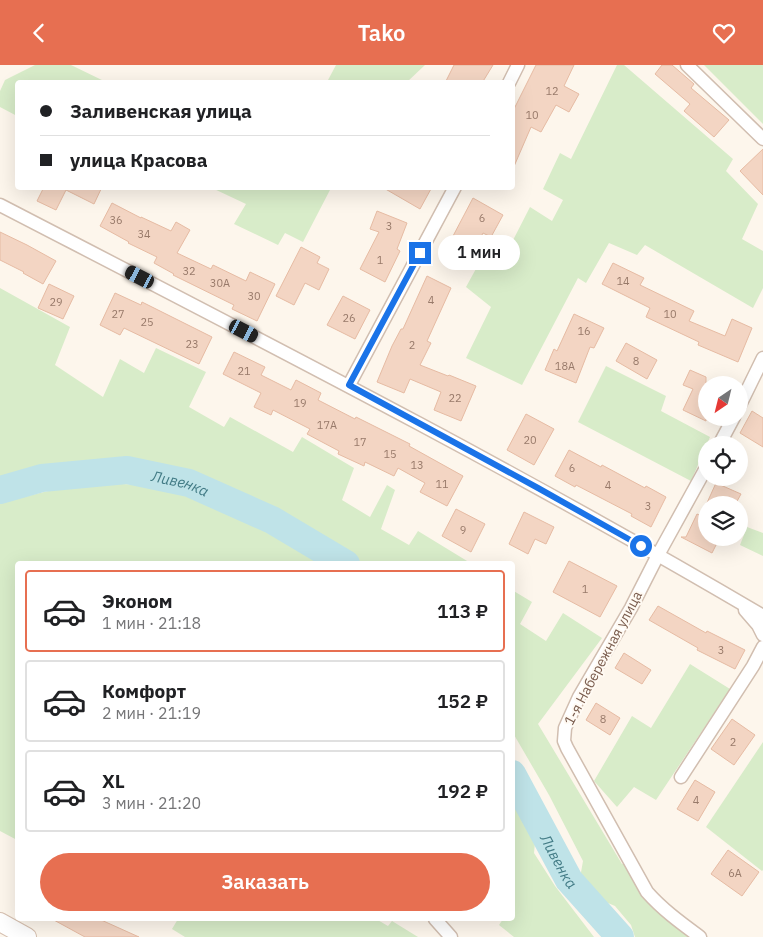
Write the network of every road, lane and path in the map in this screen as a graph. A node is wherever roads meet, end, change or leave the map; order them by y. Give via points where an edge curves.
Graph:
1 (518, 65) edge
2 (687, 65) edge
3 (510, 80) edge
4 (763, 139) edge
5 (453, 190) edge
6 (0, 205) edge
7 (763, 358) edge
8 (349, 385) junction
9 (748, 389) edge
10 (698, 482) edge
11 (658, 555) junction
12 (739, 602) junction
13 (763, 617) edge
14 (763, 635) edge
15 (763, 647) edge
16 (680, 777) dead end
17 (437, 921) edge
18 (0, 922) edge
19 (27, 937) edge
20 (451, 937) edge
21 (700, 937) edge

1 - 3 street
2 - 4 street
5 - 8 street
6 - 8 street
7 - 9 street
8 - 11 street
10 - 11 street, 1-я Набережная улица
11 - 12 street
11 - 21 street, 1-я Набережная улица via 579,697 565,728 564,741 647,892
12 - 13 street
12 - 14 street
15 - 16 street
17 - 20 street
18 - 19 street

